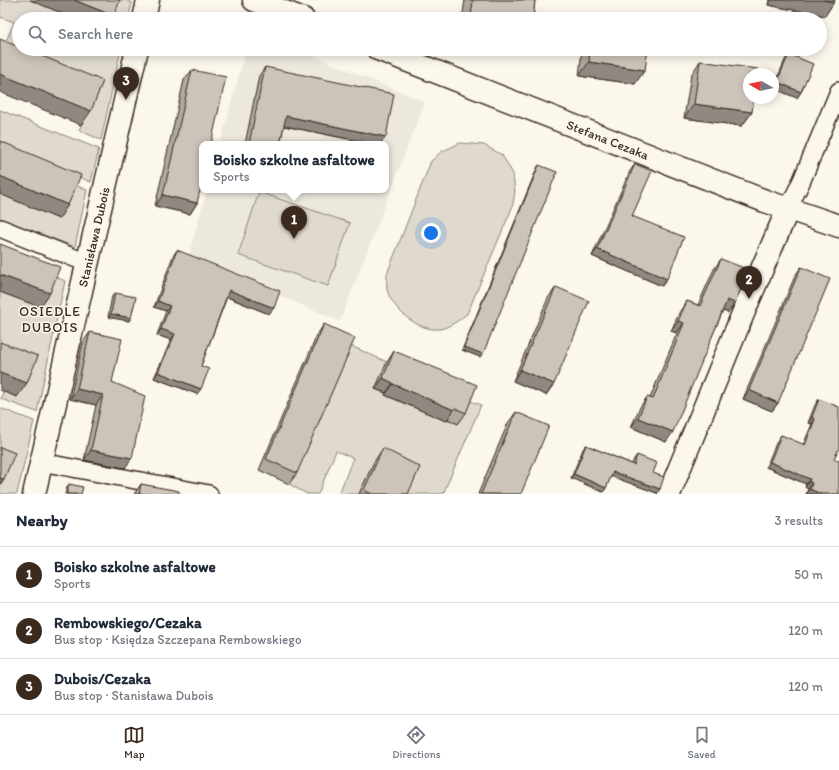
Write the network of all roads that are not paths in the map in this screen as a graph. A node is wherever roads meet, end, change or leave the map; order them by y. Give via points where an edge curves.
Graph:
1 (148, 0) edge
2 (254, 0) edge
3 (145, 12) edge
4 (285, 12) edge
5 (135, 56) edge
6 (396, 56) edge
7 (839, 91) edge
8 (788, 209) junction
9 (839, 226) edge
10 (0, 228) edge
11 (87, 262) junction
12 (41, 462) junction
13 (34, 494) edge
14 (209, 494) edge
15 (669, 494) edge

1 - 3 street
2 - 4 street
5 - 11 street, Stanisława Dubois
6 - 8 street, Stefana Cezaka
7 - 8 street
8 - 9 street, Stefana Cezaka
8 - 15 street
10 - 11 street
11 - 12 street, Stanisława Dubois
12 - 13 street, Stanisława Dubois
12 - 14 street

